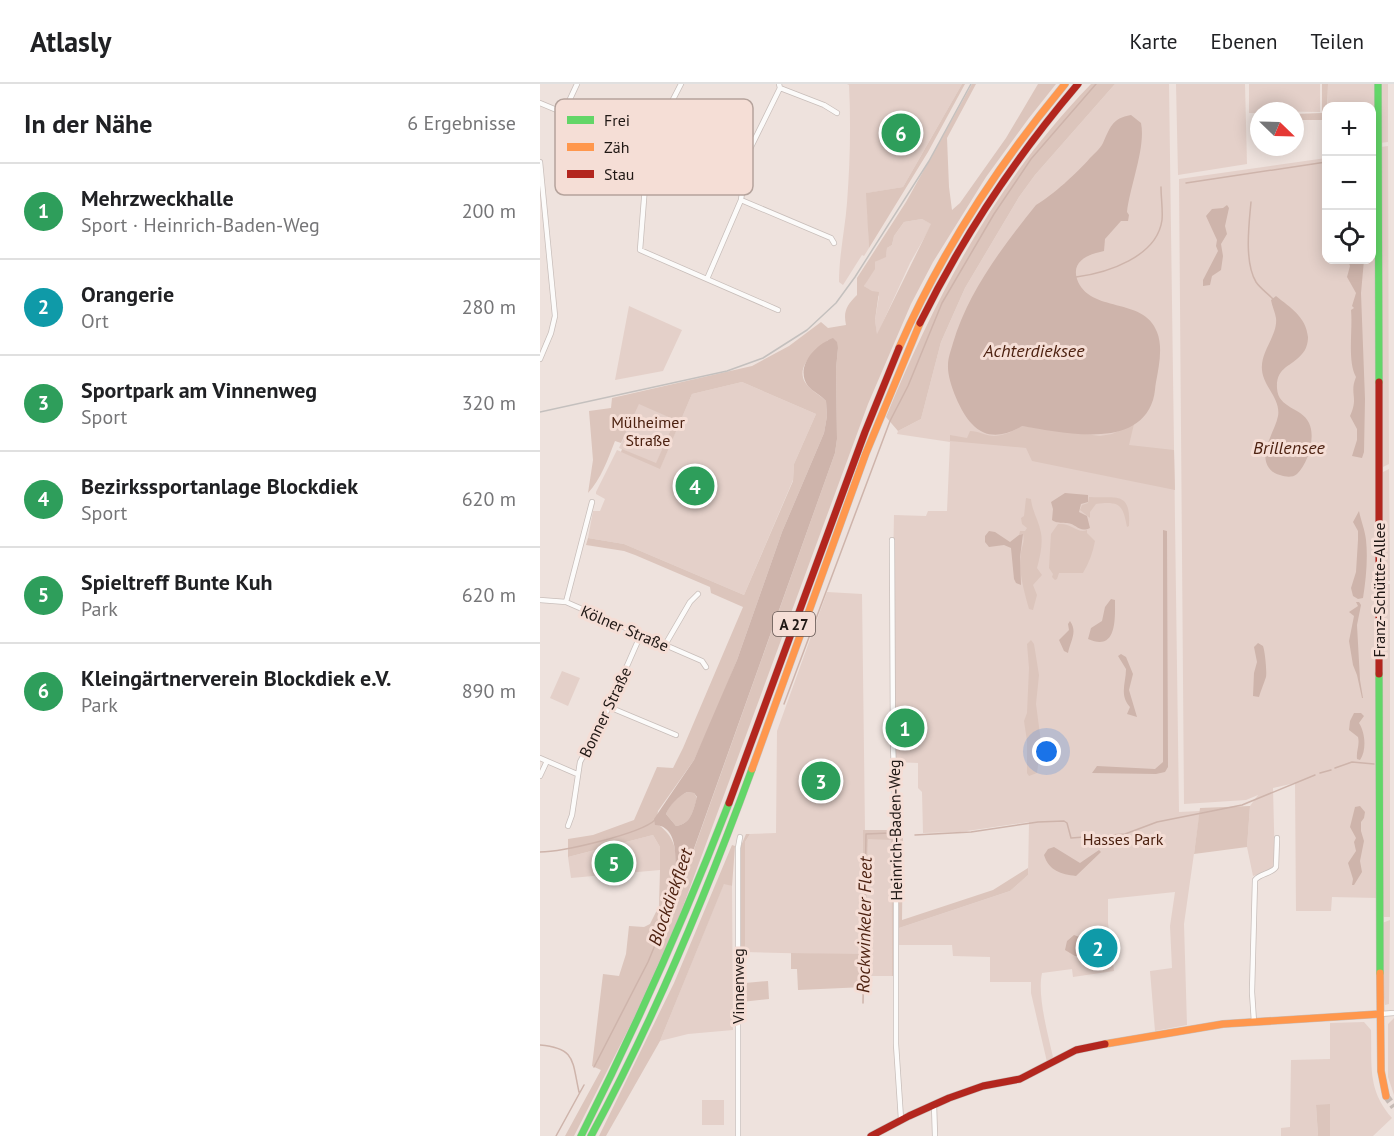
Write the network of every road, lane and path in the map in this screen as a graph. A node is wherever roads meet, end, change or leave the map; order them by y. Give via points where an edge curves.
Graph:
1 (577, 84) edge
2 (681, 84) edge
3 (1065, 84) edge
4 (1078, 84) edge
5 (1378, 84) edge
6 (780, 86) edge
7 (570, 99) edge
8 (674, 99) edge
9 (540, 103) edge
10 (555, 109) edge
11 (837, 113) dead end
12 (753, 142) edge
13 (540, 162) edge
14 (644, 195) edge
15 (742, 195) edge
16 (741, 200) junction
17 (834, 243) dead end
18 (707, 279) junction
19 (778, 310) dead end
20 (540, 359) edge
21 (592, 502) dead end
22 (892, 540) dead end
23 (698, 594) dead end
24 (540, 600) edge
25 (566, 602) junction
26 (641, 634) junction
27 (665, 645) junction
28 (706, 667) dead end
29 (609, 707) junction
30 (676, 735) dead end
31 (540, 758) edge
32 (547, 761) junction
33 (577, 774) junction
34 (540, 776) edge
35 (568, 826) dead end
36 (740, 837) dead end
37 (1277, 838) dead end
38 (1394, 1013) edge
39 (1380, 1014) junction
40 (1254, 1022) junction
41 (1386, 1095) tunnel mouth
42 (934, 1104) junction
43 (901, 1119) junction
44 (581, 1136) edge
45 (591, 1136) edge
46 (738, 1136) edge
47 (870, 1136) edge
48 (935, 1136) edge

1 - 7 street
2 - 8 street
3 - 44 main road, A 27 via 965,220 909,324 865,432 689,908 624,1053
4 - 45 main road, A 27 via 993,195 919,324 874,433 698,910 652,1016
5 - 39 main road, Franz-Schütte-Allee
6 - 11 street
6 - 12 street
9 - 10 street
13 - 20 street via 555,316
14 - 18 street via 640,250
15 - 16 street
16 - 17 street via 831,238
16 - 18 street
18 - 19 street
21 - 25 street
22 - 43 street, Heinrich-Baden-Weg via 896,1044
23 - 27 street
24 - 25 street, Kölner Straße
25 - 26 street, Kölner Straße
26 - 27 street, Kölner Straße
26 - 29 street, Bonner Straße
27 - 28 street, Kölner Straße via 702,661
29 - 30 street
29 - 33 street, Bonner Straße
31 - 32 street
32 - 33 street
32 - 34 street
33 - 35 street, Bonner Straße
36 - 46 street, Vinnenweg
37 - 40 street via 1275,870 1255,880
38 - 39 street
39 - 40 main road
39 - 41 main road, Franz-Schütte-Allee via 1381,1074
40 - 42 main road via 1084,1047 1028,1077 978,1088
42 - 43 main road
42 - 48 street
43 - 47 main road

